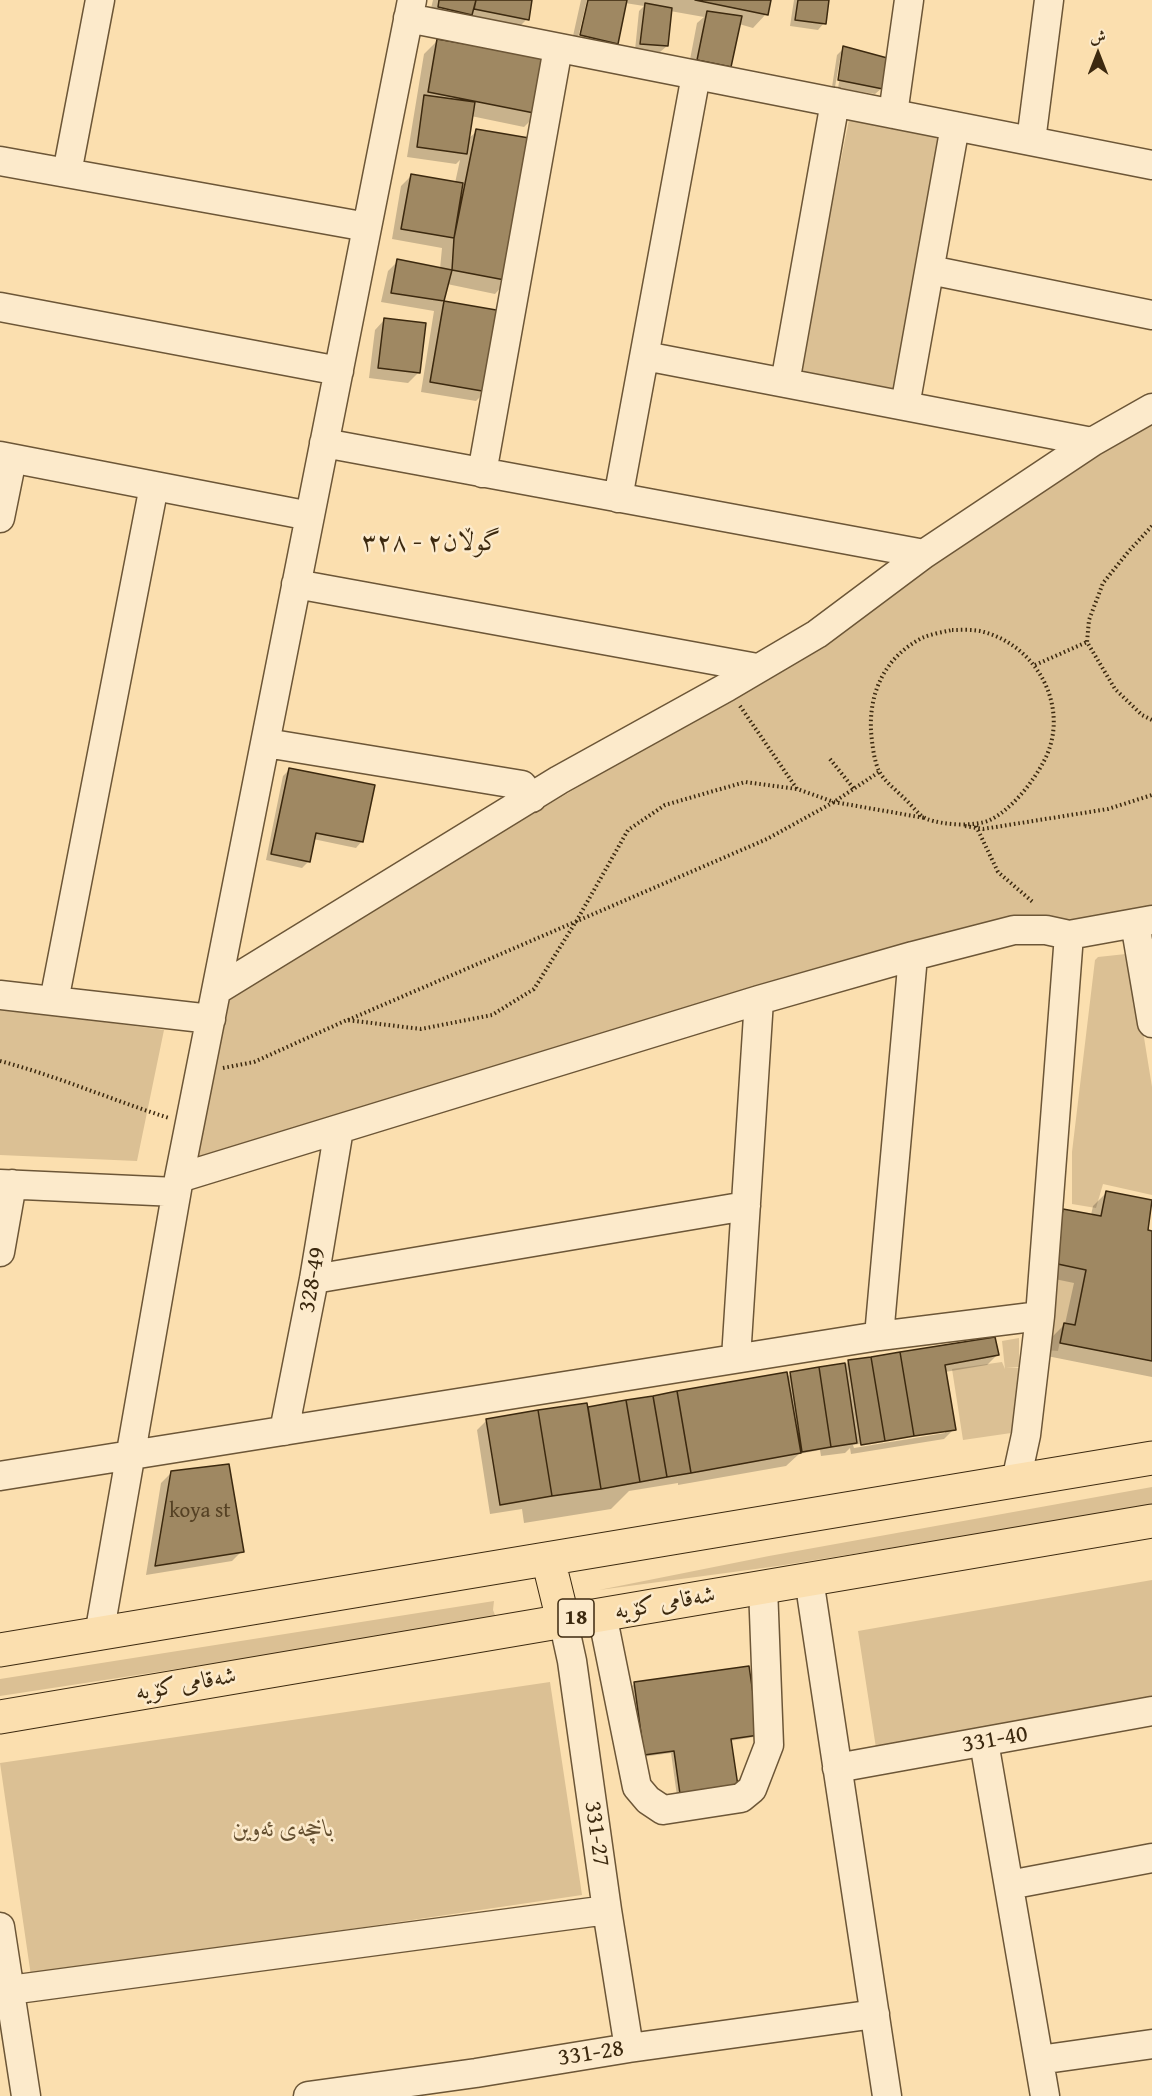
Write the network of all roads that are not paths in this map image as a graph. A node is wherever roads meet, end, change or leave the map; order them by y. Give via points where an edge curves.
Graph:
1 (100, 0) edge
2 (909, 0) edge
3 (1048, 0) edge
4 (410, 9) edge
5 (558, 48) junction
6 (696, 75) junction
7 (836, 102) junction
8 (893, 114) junction
9 (954, 126) junction
10 (1031, 141) junction
11 (0, 161) edge
12 (1152, 165) edge
13 (67, 174) junction
14 (366, 227) junction
15 (930, 270) junction
16 (0, 307) edge
17 (1152, 315) edge
18 (645, 356) junction
19 (339, 371) junction
20 (785, 383) junction
21 (905, 406) junction
22 (1152, 408) edge
23 (1092, 442) junction
24 (324, 443) junction
25 (6, 458) edge
26 (482, 473) junction
27 (154, 486) junction
28 (618, 498) junction
29 (310, 516) junction
30 (0, 518) edge
31 (924, 554) junction
32 (296, 584) junction
33 (757, 668) junction
34 (266, 742) junction
35 (532, 798) junction
36 (1144, 922) edge
37 (1069, 935) junction
38 (913, 956) junction
39 (216, 990) junction
40 (0, 994) edge
41 (759, 1000) junction
42 (54, 1001) junction
43 (211, 1019) junction
44 (1152, 1023) edge
45 (339, 1129) junction
46 (6, 1184) edge
47 (178, 1185) junction
48 (746, 1206) junction
49 (0, 1252) edge
50 (314, 1280) junction
51 (1040, 1316) junction
52 (879, 1336) junction
53 (736, 1358) junction
54 (284, 1431) junction
55 (132, 1456) junction
56 (1152, 1458) edge
57 (0, 1476) edge
58 (1016, 1481) junction
59 (1152, 1521) edge
60 (548, 1559) junction
61 (809, 1579) junction
62 (763, 1587) junction
63 (602, 1614) junction
64 (563, 1620) junction
65 (99, 1635) junction
66 (0, 1650) edge
67 (1152, 1711) edge
68 (0, 1717) edge
69 (984, 1742) junction
70 (837, 1768) junction
71 (1152, 1858) edge
72 (1009, 1885) junction
73 (607, 1910) junction
74 (0, 1927) edge
75 (10, 1989) junction
76 (874, 2014) junction
77 (8, 2035) edge
78 (1152, 2044) edge
79 (629, 2048) junction
80 (1039, 2060) junction
81 (478, 2085) edge
82 (26, 2096) edge
83 (308, 2096) edge
84 (887, 2096) edge
85 (1045, 2096) edge

1 - 13 street
2 - 8 street
3 - 10 street
4 - 5 street
4 - 14 street
5 - 6 street
5 - 26 street
6 - 7 street
6 - 18 street
7 - 8 street
7 - 20 street
8 - 9 street
9 - 10 street
9 - 15 street
10 - 12 street
11 - 13 street
13 - 14 street
14 - 19 street
15 - 17 street
15 - 21 street
16 - 19 street
18 - 20 street
18 - 28 street
19 - 24 street
20 - 21 street
21 - 23 street
22 - 23 street
23 - 31 street
24 - 26 street
24 - 29 street
25 - 27 street
25 - 30 street
26 - 28 street
27 - 29 street
27 - 42 street
28 - 31 street
29 - 32 street
31 - 33 street via 817,634
32 - 33 street
32 - 34 street
33 - 35 street
34 - 35 street via 522,785
34 - 39 street
35 - 39 street
36 - 37 street
36 - 44 street
37 - 38 street via 1014,930
37 - 51 street
38 - 41 street
38 - 52 street
39 - 43 street
40 - 42 street
41 - 45 street
41 - 48 street
42 - 43 street
43 - 47 street
45 - 47 street
45 - 50 street, 328-49
46 - 47 street
46 - 49 street
47 - 55 street
48 - 50 street
48 - 53 street
50 - 54 street, 328-49
51 - 52 street
51 - 58 street via 1026,1435
52 - 53 street
53 - 54 street
54 - 55 street
55 - 57 street
55 - 65 street
56 - 58 highway
58 - 60 highway
59 - 61 highway, شەقامی کۆیە / 18
60 - 64 highway
60 - 65 highway
61 - 62 highway, شەقامی کۆیە / 18
61 - 70 street
62 - 63 highway, شەقامی کۆیە / 18
62 - 63 street via 769,1744 752,1789 741,1798 663,1810 637,1787
63 - 64 highway, شەقامی کۆیە / 18
64 - 68 highway, شەقامی کۆیە / 18
64 - 73 street, 331-27
65 - 66 highway
67 - 69 street, 331-40
69 - 70 street, 331-40
69 - 72 street
70 - 76 street
71 - 72 street
72 - 80 street
73 - 75 street
73 - 79 street, 331-27
74 - 75 street
75 - 77 street
76 - 79 street, 331-28
76 - 84 street
77 - 82 street
78 - 80 street
79 - 81 street, 331-28
80 - 85 street
81 - 83 street, 331-28

